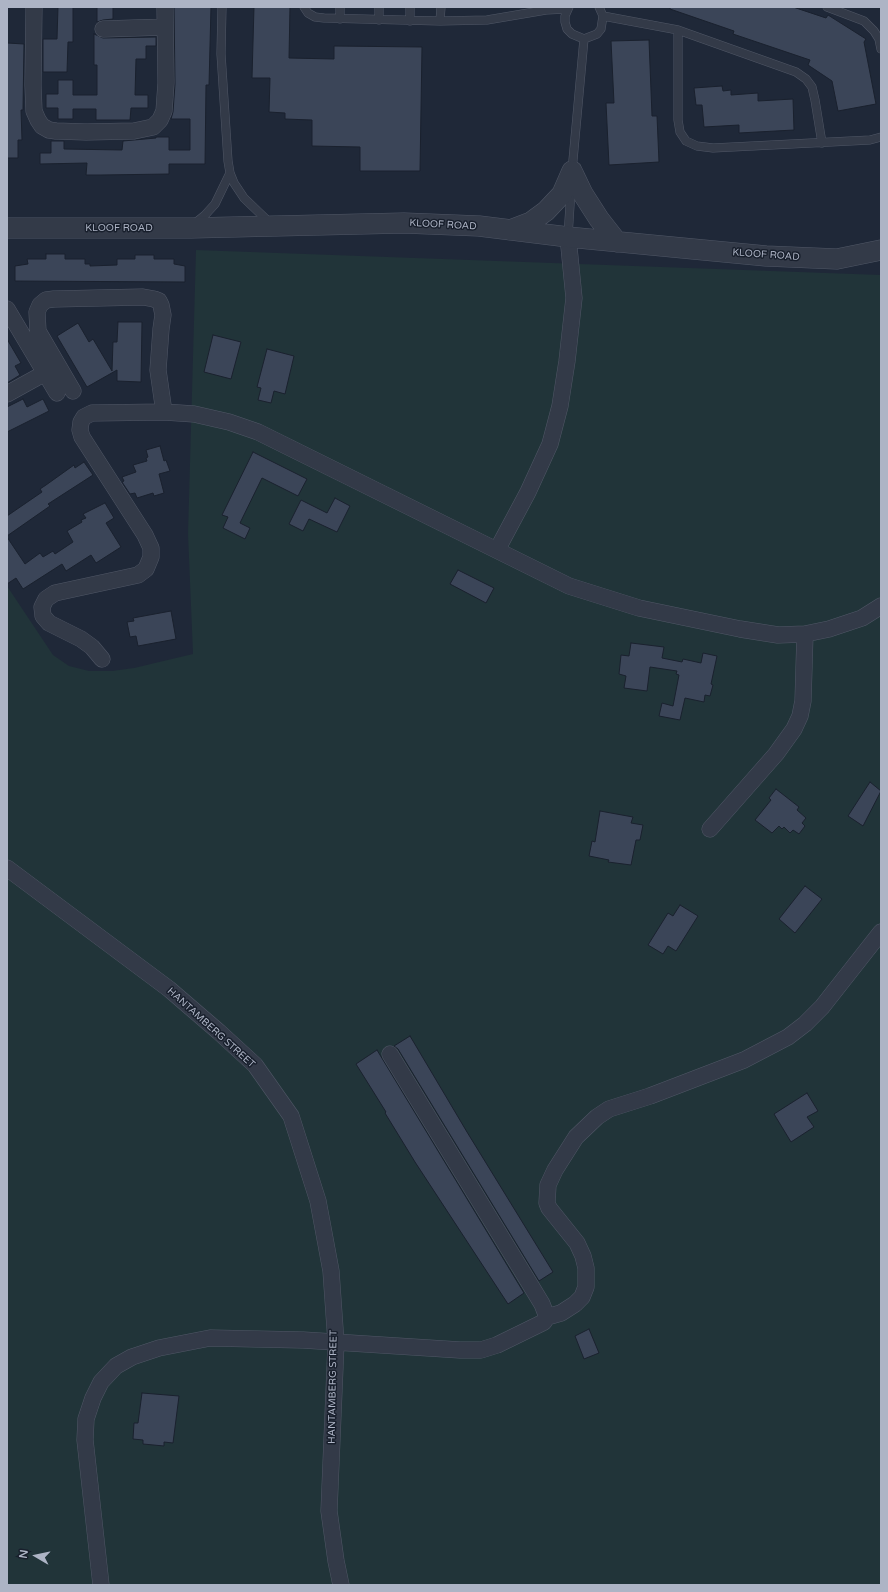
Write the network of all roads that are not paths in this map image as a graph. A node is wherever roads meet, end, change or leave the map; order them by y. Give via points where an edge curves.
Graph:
1 (34, 7) edge
2 (166, 7) edge
3 (222, 7) edge
4 (304, 7) edge
5 (340, 7) edge
6 (379, 7) edge
7 (410, 7) edge
8 (441, 7) edge
9 (599, 7) edge
10 (828, 7) edge
11 (568, 8) edge
12 (603, 16) junction
13 (340, 19) junction
14 (379, 20) junction
15 (410, 21) junction
16 (440, 21) junction
17 (165, 26) junction
18 (103, 28) dead end
19 (678, 30) junction
20 (584, 39) junction
21 (881, 49) edge
22 (881, 137) edge
23 (822, 143) junction
24 (572, 171) junction
25 (230, 173) junction
26 (273, 226) junction
27 (7, 228) edge
28 (191, 228) junction
29 (510, 230) junction
30 (568, 237) junction
31 (617, 242) junction
32 (880, 250) edge
33 (7, 309) edge
34 (45, 373) junction
35 (7, 394) edge
36 (164, 412) junction
37 (497, 550) junction
38 (881, 606) edge
39 (805, 634) junction
40 (102, 659) dead end
41 (710, 829) dead end
42 (7, 868) edge
43 (881, 932) edge
44 (390, 1054) dead end
45 (547, 1317) junction
46 (336, 1343) junction
47 (101, 1585) edge
48 (341, 1585) edge

1 - 17 street via 34,111 42,126 56,132 134,131 153,126 160,120 164,111 166,91
2 - 17 street
3 - 25 lane via 221,54
4 - 13 lane via 315,17
5 - 13 lane
6 - 14 lane
7 - 15 lane
8 - 16 lane
9 - 12 lane
10 - 21 lane via 864,21 879,39
11 - 16 lane via 487,20
11 - 20 lane via 565,22 568,29 572,34
12 - 19 lane
12 - 20 lane via 601,29 597,34
13 - 14 lane
14 - 15 lane
15 - 16 lane
17 - 18 street
19 - 23 lane via 796,72 806,79 812,87
19 - 23 lane via 678,120 680,132 686,142 713,148
20 - 24 lane
22 - 23 lane
24 - 29 street via 562,194 546,211 531,222
24 - 30 lane
24 - 31 street via 591,207
25 - 26 lane via 244,198
25 - 28 lane via 215,204
26 - 28 street, KLOOF ROAD
26 - 29 street, KLOOF ROAD via 404,223
27 - 28 street, KLOOF ROAD
29 - 30 street, KLOOF ROAD
30 - 31 street, KLOOF ROAD
30 - 37 street via 574,298 560,406 550,444
31 - 32 street, KLOOF ROAD via 766,256 837,259
33 - 34 street
34 - 35 street
34 - 36 street via 65,392 38,331 37,312 46,300 154,299 159,301 163,315 158,370
36 - 37 street via 194,414 258,432
36 - 40 street via 92,413 81,422 82,436 146,535 151,548 151,557 146,569 138,575 55,593 46,598 42,607 43,616 48,623 82,638
37 - 39 street via 569,586 639,608 778,635
38 - 39 street via 862,618
39 - 41 street via 803,701 794,729 776,754
42 - 46 street, HANTAMBERG STREET via 169,989 255,1065 277,1095 291,1116 318,1201 331,1271
43 - 45 street via 822,1007 788,1037 744,1060 609,1109 596,1117 576,1137 548,1185 547,1203 577,1243 586,1268 586,1287 582,1297 575,1304 561,1313
44 - 45 street via 542,1304
45 - 46 street via 544,1322 481,1350
46 - 47 street via 210,1338 159,1348 132,1357 116,1366 101,1382 86,1419
46 - 48 street, HANTAMBERG STREET via 329,1511

